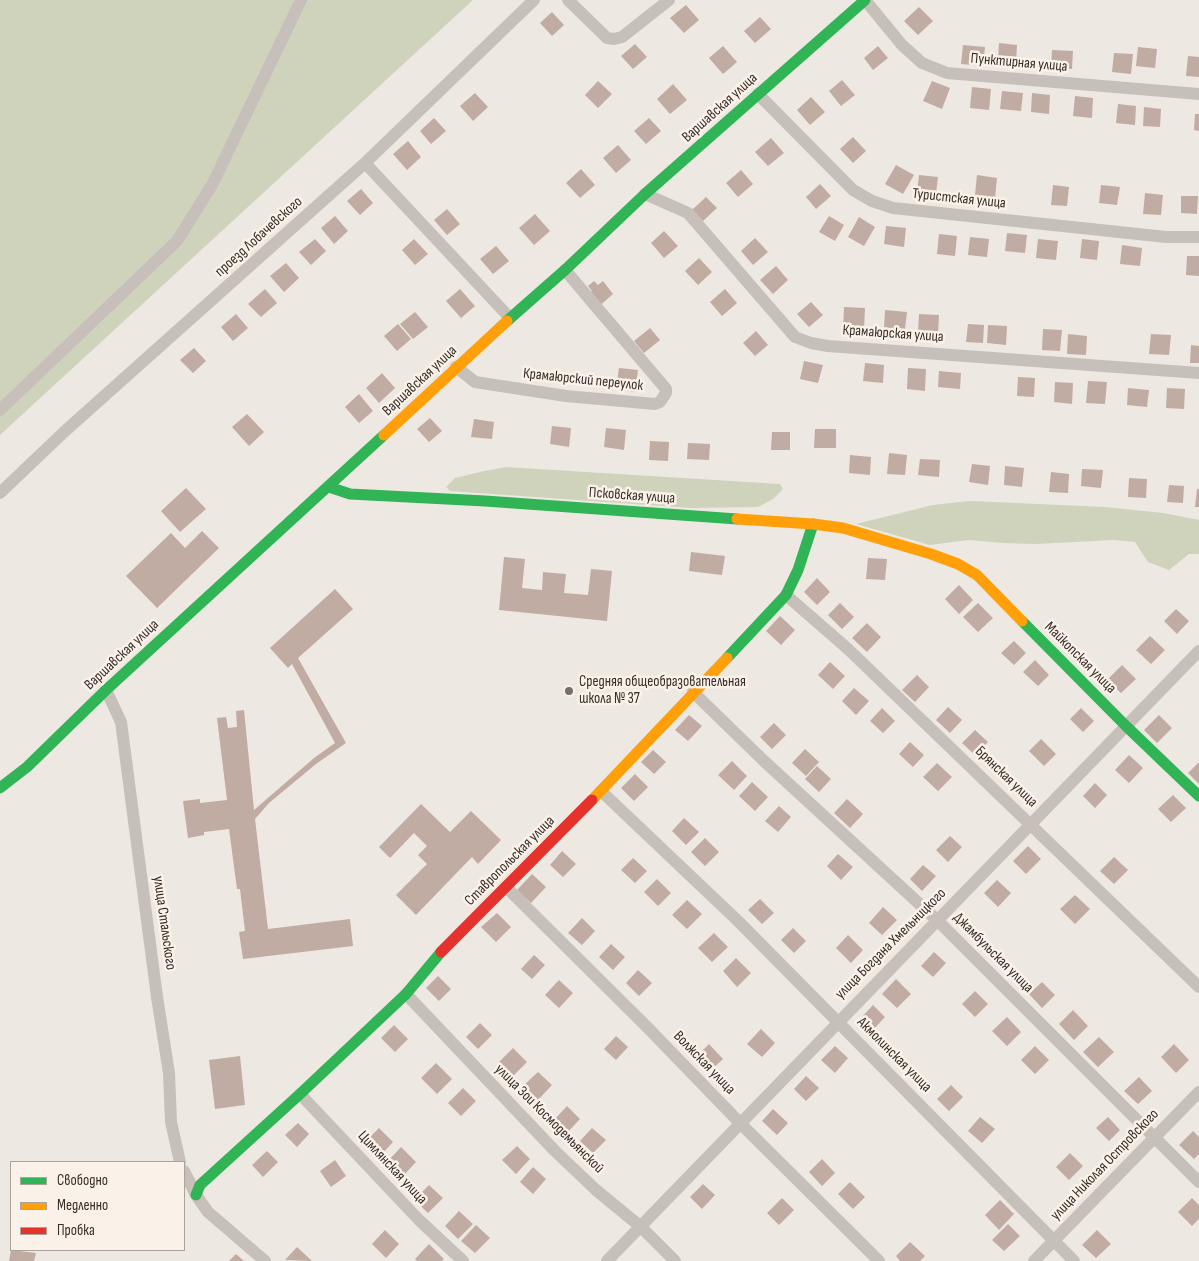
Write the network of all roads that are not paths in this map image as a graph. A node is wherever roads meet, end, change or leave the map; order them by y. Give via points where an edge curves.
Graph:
1 (301, 0) edge
2 (534, 0) edge
3 (568, 0) edge
4 (669, 0) edge
5 (865, 0) edge
6 (758, 94) junction
7 (1199, 94) edge
8 (366, 163) junction
9 (645, 194) junction
10 (1199, 237) edge
11 (565, 270) junction
12 (510, 318) junction
13 (456, 367) junction
14 (1199, 373) edge
15 (0, 410) edge
16 (329, 487) junction
17 (0, 492) edge
18 (813, 524) junction
19 (931, 554) joint
20 (786, 595) junction
21 (1199, 651) edge
22 (106, 690) junction
23 (692, 692) junction
24 (1126, 726) junction
25 (0, 788) edge
26 (601, 791) junction
27 (1199, 796) edge
28 (1031, 824) junction
29 (506, 886) junction
30 (938, 920) junction
31 (1199, 987) edge
32 (406, 994) junction
33 (838, 1022) junction
34 (1199, 1092) edge
35 (300, 1094) junction
36 (741, 1124) junction
37 (1154, 1137) junction
38 (180, 1161) edge
39 (185, 1173) edge
40 (1199, 1182) edge
41 (196, 1195) junction
42 (641, 1227) junction
43 (1054, 1241) junction
44 (265, 1261) edge
45 (464, 1261) edge
46 (607, 1261) edge
47 (676, 1261) edge
48 (879, 1261) edge
49 (1034, 1261) edge
50 (1074, 1261) edge

1 - 15 street via 212,185 177,241
2 - 8 street, проезд Лобачевского
3 - 4 street via 607,38 614,39 622,37
5 - 6 street, Варшавская улица
5 - 7 street, Пунктирная улица via 902,45 922,63 947,74
6 - 9 street, Варшавская улица
6 - 10 street, Туристская улица via 853,190 886,206 1166,237
8 - 12 street
8 - 17 street, проезд Лобачевского
9 - 11 street, Варшавская улица
9 - 14 street, Крамаюрская улица via 688,213 794,337 803,340 828,346
11 - 12 street, Варшавская улица
11 - 13 street, Крамаюрский переулок via 666,389 660,402 566,396 475,382
12 - 13 street, Варшавская улица
13 - 16 street, Варшавская улица
16 - 18 street, Псковская улица via 350,494
16 - 22 street, Варшавская улица
18 - 19 street, Псковская улица via 843,528
18 - 20 street, Ставропольская улица
19 - 24 street, Майкопская улица via 958,564 977,576
20 - 23 street, Ставропольская улица
20 - 28 street, Брянская улица via 848,649
21 - 24 street, улица Богдана Хмельницкого
22 - 25 street, Варшавская улица via 27,767
22 - 38 street, улица Стальского via 121,722 169,1073 171,1122
23 - 26 street, Ставропольская улица
23 - 30 street, Джамбульская улица
24 - 27 street, Майкопская улица
24 - 28 street, улица Богдана Хмельницкого
26 - 29 street, Ставропольская улица
26 - 33 street, Акмолинская улица
28 - 30 street, улица Богдана Хмельницкого
28 - 31 street, Брянская улица
29 - 32 street, Ставропольская улица via 441,952
29 - 36 street, Волжская улица
30 - 33 street, улица Богдана Хмельницкого
30 - 37 street, Джамбульская улица
32 - 35 street, Ставропольская улица
32 - 42 street, улица Зои Космодемьянской via 555,1151
33 - 36 street, улица Богдана Хмельницкого
33 - 43 street, Акмолинская улица
34 - 37 street, улица Николая Островского
35 - 41 street, Ставропольская улица via 200,1185
35 - 45 street, Цимлянская улица via 419,1220
36 - 42 street, улица Богдана Хмельницкого
36 - 48 street, Волжская улица
37 - 40 street, Джамбульская улица
37 - 43 street, улица Николая Островского
39 - 41 street
41 - 44 street via 208,1212
42 - 46 street, улица Богдана Хмельницкого
42 - 47 street, улица Зои Космодемьянской
43 - 49 street, улица Николая Островского
43 - 50 street, Акмолинская улица

